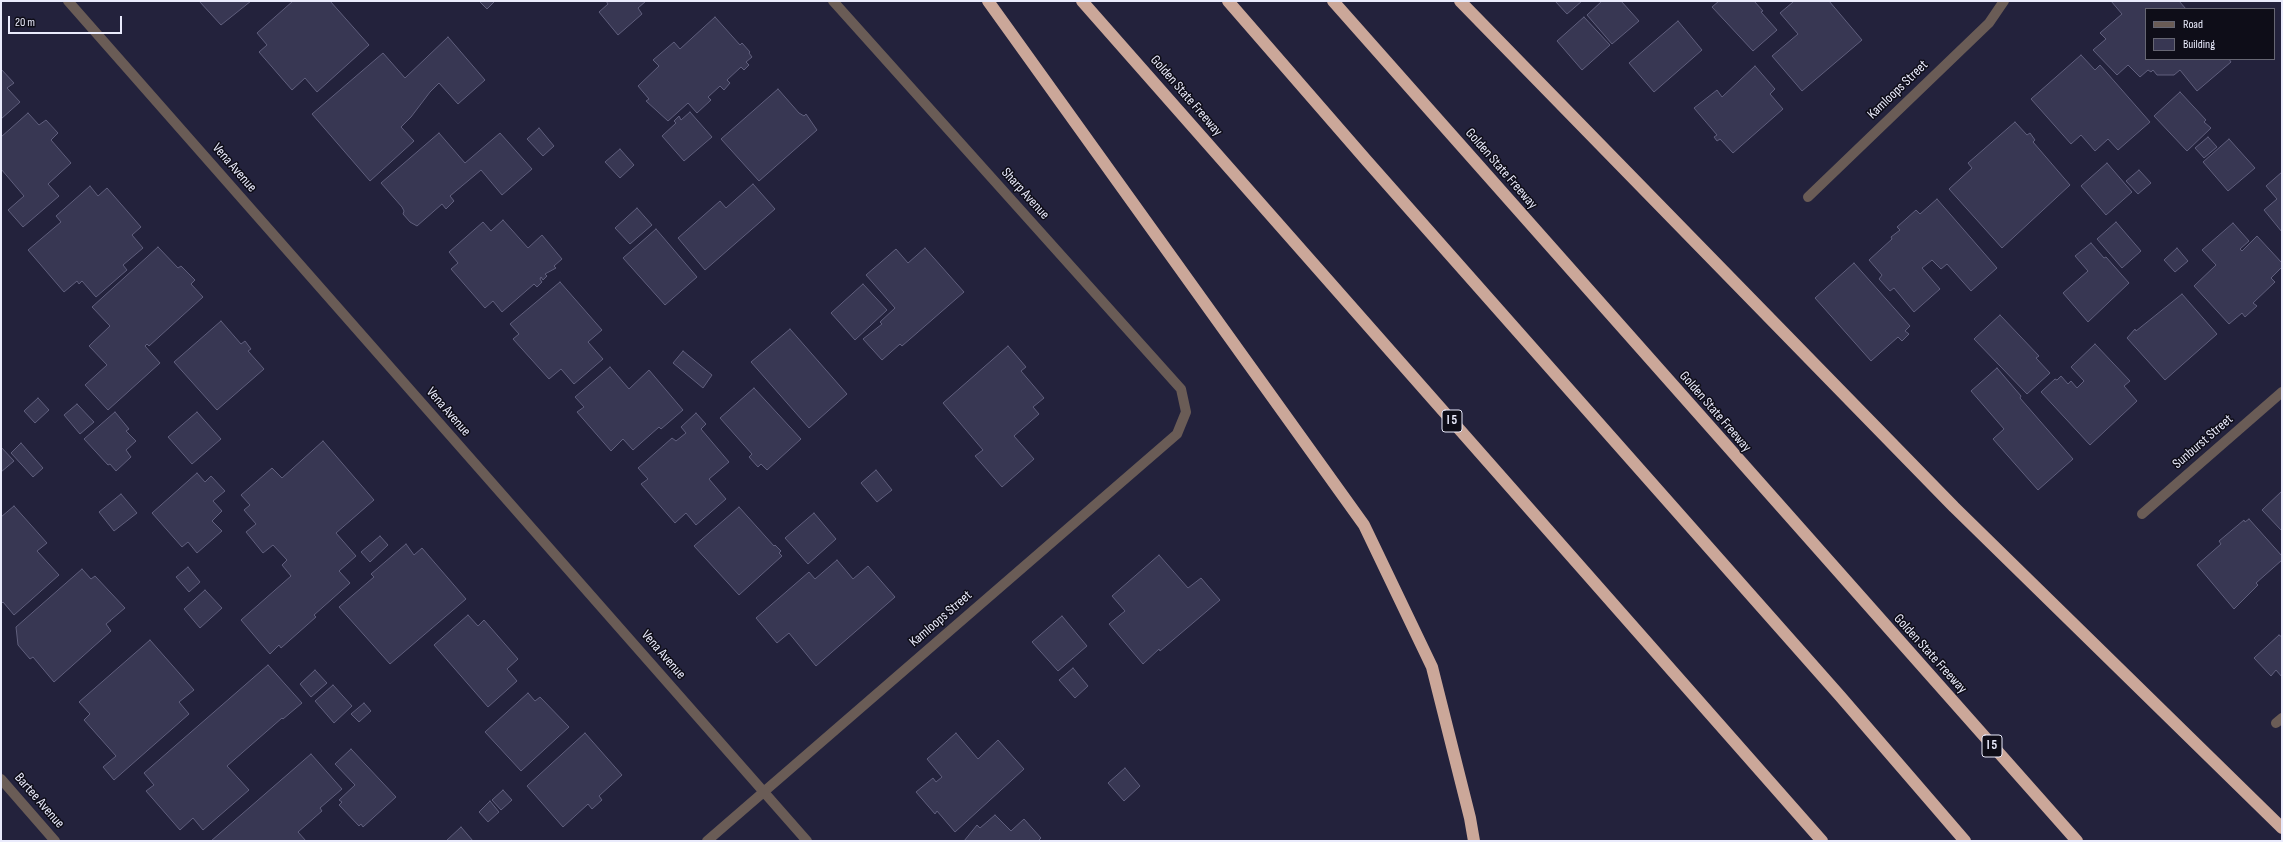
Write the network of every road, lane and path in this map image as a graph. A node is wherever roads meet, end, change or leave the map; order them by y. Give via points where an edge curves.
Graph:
1 (68, 1) edge
2 (834, 1) edge
3 (988, 1) edge
4 (1082, 1) edge
5 (1228, 1) edge
6 (1333, 1) edge
7 (1460, 1) edge
8 (2004, 1) edge
9 (1808, 197) dead end
10 (2282, 392) edge
11 (1186, 412) joint
12 (2142, 514) dead end
13 (1, 778) edge
14 (764, 790) junction
15 (2282, 828) edge
16 (55, 841) edge
17 (707, 841) edge
18 (808, 841) edge
19 (1474, 841) edge
20 (1822, 841) edge
21 (1965, 841) edge
22 (2077, 841) edge

1 - 14 street, Vena Avenue
2 - 11 street, Sharp Avenue via 1181,389
3 - 19 highway via 1364,525 1432,667
4 - 20 highway, Golden State Freeway / I 5
5 - 21 highway
6 - 22 highway, Golden State Freeway / I 5
7 - 15 highway via 1954,507
8 - 9 street, Kamloops Street via 1989,23
10 - 12 street, Sunburst Street
11 - 14 street, Kamloops Street via 1177,434
13 - 16 street, Bartee Avenue
14 - 17 street, Kamloops Street
14 - 18 street, Vena Avenue

